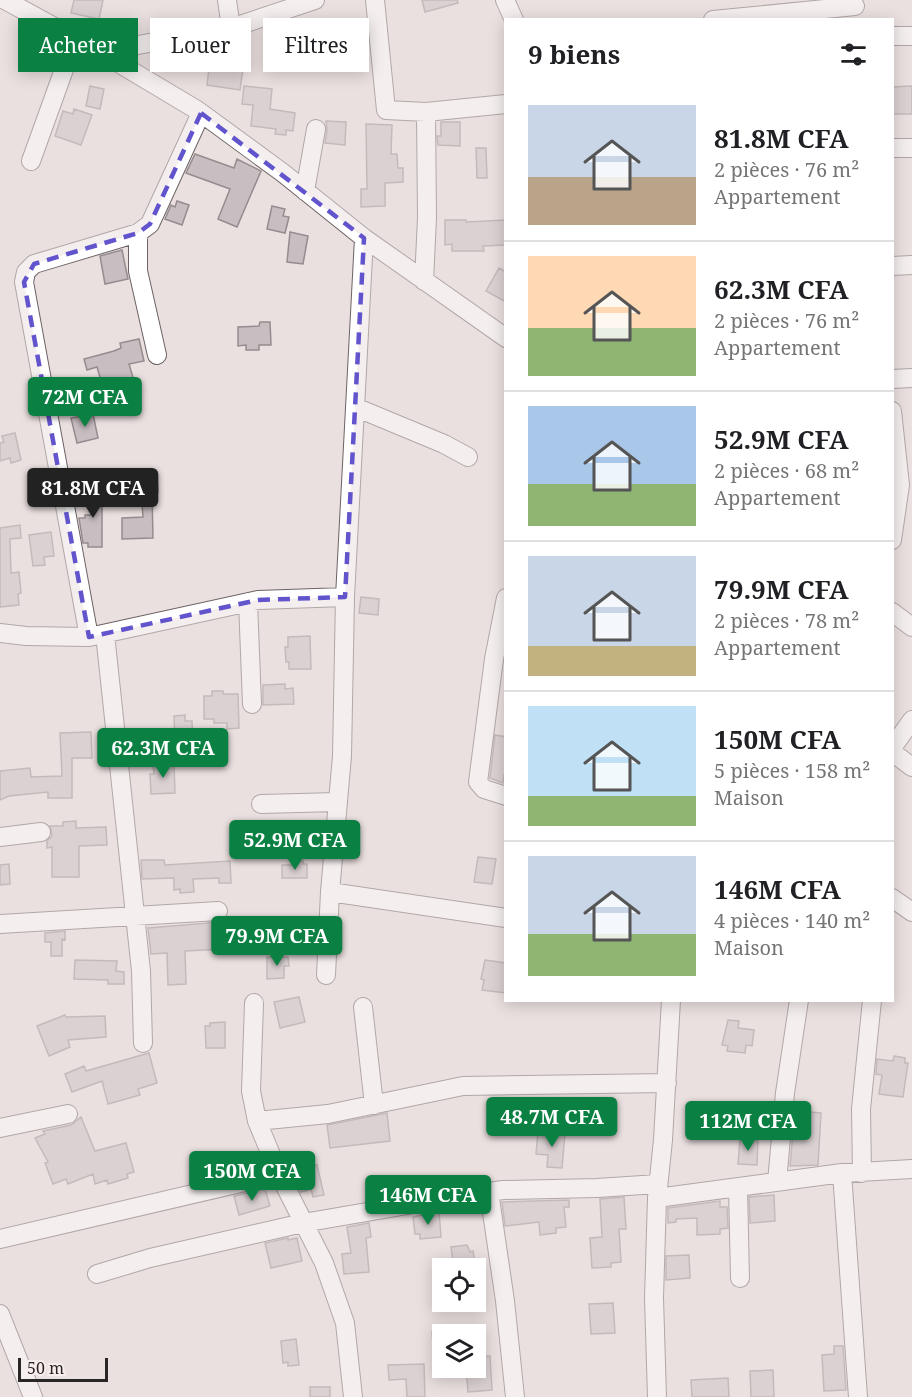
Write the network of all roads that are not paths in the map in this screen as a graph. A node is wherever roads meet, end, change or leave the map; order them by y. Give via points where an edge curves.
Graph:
1 (5, 0) edge
2 (227, 0) edge
3 (315, 0) edge
4 (375, 0) edge
5 (505, 0) edge
6 (856, 9) edge
7 (747, 17) edge
8 (37, 18) edge
9 (230, 18) edge
10 (513, 18) edge
11 (251, 21) edge
12 (894, 36) edge
13 (912, 36) edge
14 (63, 72) edge
15 (133, 72) edge
16 (504, 104) edge
17 (426, 111) junction
18 (201, 113) junction
19 (316, 129) dead end
20 (894, 148) edge
21 (912, 148) edge
22 (31, 161) dead end
23 (305, 191) junction
24 (138, 233) junction
25 (364, 238) junction
26 (912, 265) edge
27 (894, 266) edge
28 (424, 281) junction
29 (504, 337) edge
30 (157, 355) dead end
31 (912, 378) edge
32 (894, 379) edge
33 (355, 407) junction
34 (894, 422) edge
35 (468, 457) dead end
36 (906, 485) edge
37 (894, 532) edge
38 (345, 597) junction
39 (248, 602) junction
40 (504, 608) edge
41 (894, 614) edge
42 (912, 627) edge
43 (0, 633) edge
44 (97, 635) junction
45 (252, 704) dead end
46 (912, 720) edge
47 (894, 747) edge
48 (894, 752) edge
49 (912, 767) edge
50 (504, 795) edge
51 (337, 802) junction
52 (261, 804) dead end
53 (41, 832) dead end
54 (0, 837) edge
55 (330, 892) junction
56 (894, 899) edge
57 (218, 911) dead end
58 (912, 912) edge
59 (134, 914) junction
60 (504, 918) edge
61 (0, 924) edge
62 (326, 975) dead end
63 (671, 1002) edge
64 (799, 1002) edge
65 (872, 1002) edge
66 (254, 1003) dead end
67 (363, 1007) dead end
68 (143, 1043) dead end
69 (667, 1083) junction
70 (374, 1104) junction
71 (68, 1114) dead end
72 (256, 1121) junction
73 (0, 1128) edge
74 (912, 1169) edge
75 (842, 1173) junction
76 (862, 1173) junction
77 (279, 1174) junction
78 (777, 1182) junction
79 (738, 1188) junction
80 (658, 1191) junction
81 (489, 1192) junction
82 (303, 1222) junction
83 (0, 1239) edge
84 (97, 1274) dead end
85 (740, 1278) dead end
86 (0, 1314) edge
87 (33, 1397) edge
88 (353, 1397) edge
89 (515, 1397) edge
90 (657, 1397) edge
91 (858, 1397) edge

1 - 8 street
2 - 9 street
3 - 11 street
4 - 17 street via 386,110
5 - 10 street
6 - 7 street
12 - 13 street
14 - 22 street
15 - 18 street
16 - 17 street
17 - 28 street
18 - 23 street
18 - 24 street via 150,225
19 - 23 street
20 - 21 street
23 - 25 street
24 - 30 street via 138,271
24 - 44 street via 34,264 26,272 24,282
25 - 28 street
25 - 33 street
26 - 27 street
28 - 29 street
31 - 32 street
33 - 35 street
33 - 38 street
34 - 36 street
36 - 37 street
38 - 39 street
38 - 51 street via 342,756
39 - 44 street
39 - 45 street
40 - 50 street via 478,782 484,789
41 - 42 street
43 - 44 street
44 - 59 street
46 - 47 street
48 - 49 street
51 - 52 street
51 - 55 street
53 - 54 street
55 - 60 street
55 - 62 street
56 - 58 street
57 - 59 street
59 - 61 street
59 - 68 street via 141,971
63 - 69 street
64 - 78 street
65 - 76 street via 861,1108
66 - 72 street via 251,1091
67 - 70 street
69 - 70 street via 463,1086
69 - 80 street
70 - 72 street via 320,1115
71 - 73 street
72 - 77 street
74 - 76 street
75 - 76 street
75 - 78 street
75 - 91 street
77 - 82 street
77 - 83 street
78 - 79 street
79 - 80 street
79 - 85 street
80 - 81 street
80 - 90 street via 654,1298
81 - 82 street
81 - 89 street
82 - 84 street
82 - 88 street via 324,1263 345,1323
86 - 87 street

